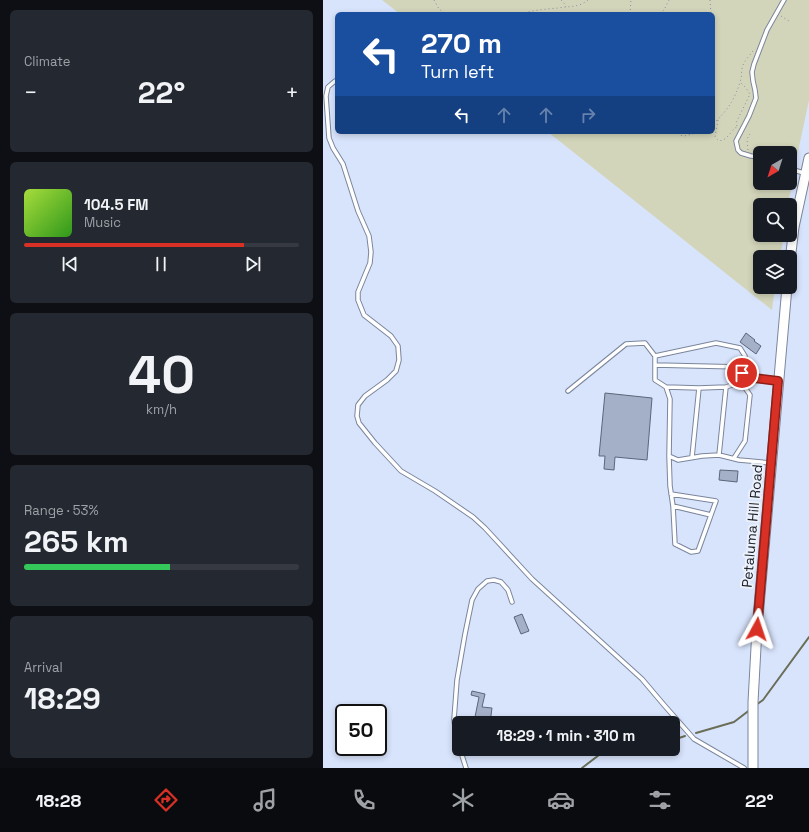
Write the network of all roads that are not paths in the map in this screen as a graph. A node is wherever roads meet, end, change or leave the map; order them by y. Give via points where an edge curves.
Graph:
1 (785, 0) edge
2 (335, 81) edge
3 (753, 156) edge
4 (809, 158) edge
5 (797, 169) edge
6 (807, 170) edge
7 (806, 188) edge
8 (792, 250) edge
9 (786, 294) edge
10 (655, 356) junction
11 (655, 365) junction
12 (741, 367) junction
13 (746, 377) junction
14 (778, 381) junction
15 (741, 382) junction
16 (666, 387) junction
17 (725, 387) junction
18 (699, 388) junction
19 (568, 391) dead end
20 (719, 455) junction
21 (669, 456) junction
22 (692, 458) junction
23 (734, 458) junction
24 (771, 464) junction
25 (671, 494) junction
26 (673, 506) junction
27 (711, 515) junction
28 (513, 602) dead end
29 (454, 716) edge
30 (462, 756) edge
31 (466, 768) edge
32 (744, 768) edge
33 (753, 768) edge

1 - 3 lane via 767,30 754,64 752,72 756,98 736,141 741,153
2 - 32 lane via 328,87 326,96 329,138 343,164 369,236 371,252 370,263 358,292 358,300 363,315 391,336 398,346 399,360 396,371 365,396 358,405 359,423 401,471 435,491 485,528 532,579 642,679 694,739
4 - 6 main road
5 - 6 lane
6 - 7 main road
7 - 8 main road
9 - 14 main road, Petaluma Hill Road
10 - 11 lane
10 - 12 lane via 716,343 740,348 745,356
10 - 19 lane via 645,343 625,344
11 - 12 lane
11 - 16 lane via 655,380
12 - 13 lane
13 - 14 lane
13 - 15 lane
14 - 24 main road, Petaluma Hill Road
15 - 17 lane
15 - 23 lane via 750,395 745,441
16 - 18 lane
16 - 21 lane via 670,399
17 - 18 lane
17 - 20 lane
18 - 22 lane
20 - 22 lane
20 - 23 lane
21 - 22 lane via 678,460
21 - 25 lane
23 - 24 lane
24 - 33 main road, Petaluma Hill Road via 757,629
25 - 26 lane
25 - 27 lane via 716,501
26 - 27 lane
26 - 27 lane via 675,544 691,552 698,551
28 - 29 lane via 501,582 494,580 478,589 472,600 457,680
30 - 31 lane

